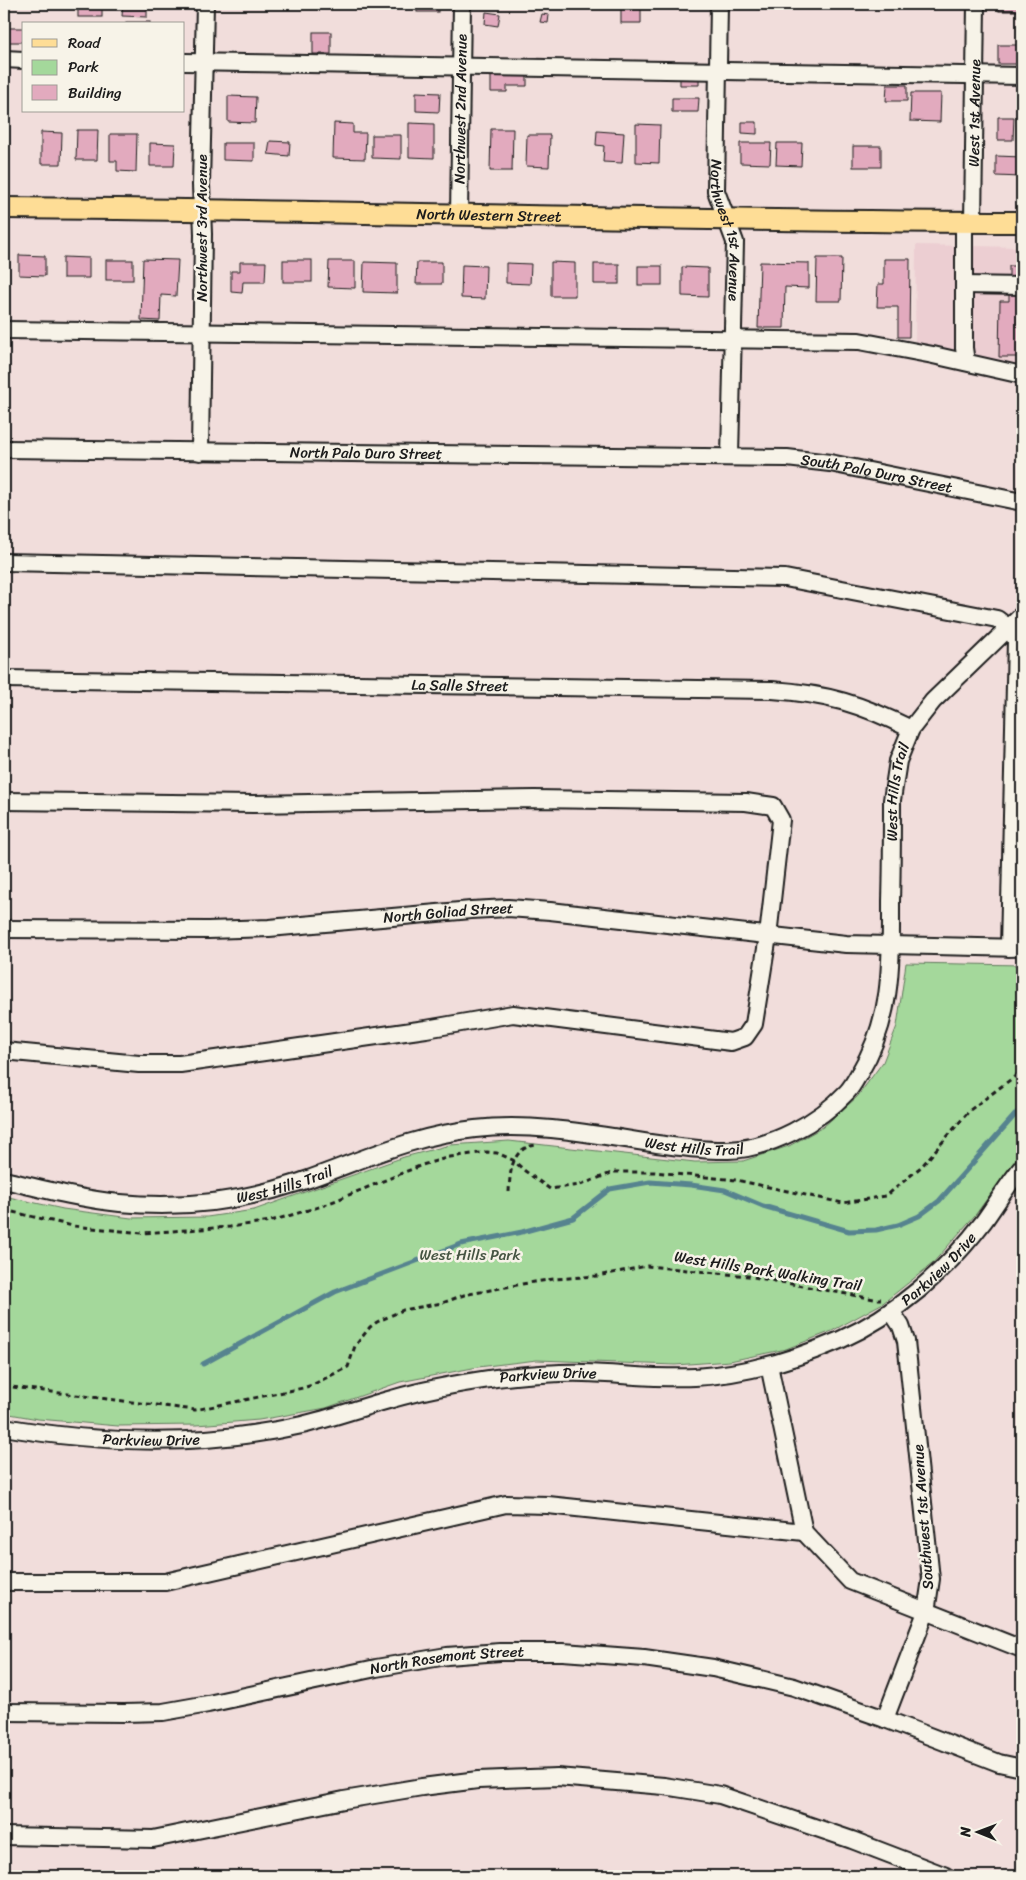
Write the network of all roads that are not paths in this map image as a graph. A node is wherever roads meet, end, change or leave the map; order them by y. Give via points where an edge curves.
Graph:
1 (204, 4) edge
2 (462, 4) edge
3 (719, 4) edge
4 (976, 4) edge
5 (4, 59) edge
6 (22, 60) edge
7 (185, 62) edge
8 (203, 63) junction
9 (461, 67) junction
10 (718, 70) junction
11 (975, 75) junction
12 (1022, 76) edge
13 (4, 208) edge
14 (202, 209) junction
15 (458, 215) junction
16 (727, 219) junction
17 (969, 222) junction
18 (1022, 222) edge
19 (964, 285) junction
20 (1022, 286) edge
21 (4, 330) edge
22 (203, 333) junction
23 (733, 338) junction
24 (966, 362) junction
25 (1022, 375) edge
26 (4, 449) edge
27 (200, 452) junction
28 (730, 456) junction
29 (1022, 502) edge
30 (4, 562) edge
31 (1022, 615) edge
32 (1008, 628) junction
33 (4, 679) edge
34 (911, 729) junction
35 (4, 801) edge
36 (4, 928) edge
37 (768, 936) junction
38 (891, 946) junction
39 (1016, 948) edge
40 (4, 1051) edge
41 (1019, 1160) edge
42 (4, 1180) edge
43 (887, 1305) junction
44 (770, 1365) junction
45 (4, 1428) edge
46 (804, 1532) junction
47 (4, 1582) edge
48 (926, 1612) junction
49 (1022, 1649) edge
50 (4, 1712) edge
51 (885, 1719) junction
52 (1022, 1768) edge
53 (4, 1836) edge
54 (946, 1876) edge

1 - 8 street, Northwest 3rd Avenue
2 - 9 street, Northwest 2nd Avenue
3 - 10 street, Northwest 1st Avenue
4 - 11 street, West 1st Avenue
5 - 6 street
7 - 8 street
8 - 9 street
8 - 14 street, Northwest 3rd Avenue
9 - 10 street
9 - 15 street, Northwest 2nd Avenue
10 - 11 street
10 - 16 street, Northwest 1st Avenue via 716,191
11 - 12 street
11 - 17 street, West 1st Avenue
13 - 14 main road, North Western Street
14 - 15 main road, North Western Street
14 - 22 street, Northwest 3rd Avenue
15 - 16 main road, North Western Street
16 - 17 main road, North Western Street
16 - 23 street, Northwest 1st Avenue via 736,242
17 - 18 main road, North Western Street
17 - 19 street, West 1st Avenue
19 - 20 street
19 - 24 street, West 1st Avenue
21 - 22 street
22 - 23 street
22 - 27 street, Northwest 3rd Avenue
23 - 24 street via 860,341
23 - 28 street, Northwest 1st Avenue
24 - 25 street
26 - 27 street, North Palo Duro Street
27 - 28 street, North Palo Duro Street
28 - 29 street, South Palo Duro Street via 812,459
30 - 32 street via 785,578 997,618
31 - 32 street, West Hills Trail
32 - 34 street, West Hills Trail via 933,701
32 - 39 street via 1016,640
33 - 34 street, La Salle Street via 772,690 842,700
34 - 38 street, West Hills Trail via 902,747 894,780
35 - 37 street via 254,804 534,799 746,802 773,806 781,820
36 - 37 street, North Goliad Street via 270,928 508,908
37 - 38 street, North Goliad Street
37 - 40 street via 754,1024 745,1037 731,1042 513,1014 180,1064 139,1064
38 - 39 street, North Goliad Street
38 - 42 street, West Hills Trail via 889,987 882,1024 868,1058 849,1090 795,1132 756,1146 729,1150 691,1148 550,1128 496,1126 444,1133 400,1144 272,1190 184,1204 120,1203
41 - 43 street, Parkview Drive via 984,1221 954,1257 916,1293
43 - 44 street, Parkview Drive via 842,1340
43 - 48 street, Southwest 1st Avenue via 901,1326 906,1341 931,1579
44 - 45 street, Parkview Drive via 697,1377 555,1373 493,1379 411,1394 299,1426 198,1440 113,1440
44 - 46 street
46 - 47 street via 548,1505 506,1504 165,1582
46 - 48 street via 850,1581
48 - 49 street
48 - 51 street, Southwest 1st Avenue
50 - 51 street, North Rosemont Street via 163,1712 447,1656 564,1652 644,1658 713,1668 794,1688
51 - 52 street, North Rosemont Street
53 - 54 street via 153,1839 422,1787 478,1780 557,1777 664,1786 720,1795

